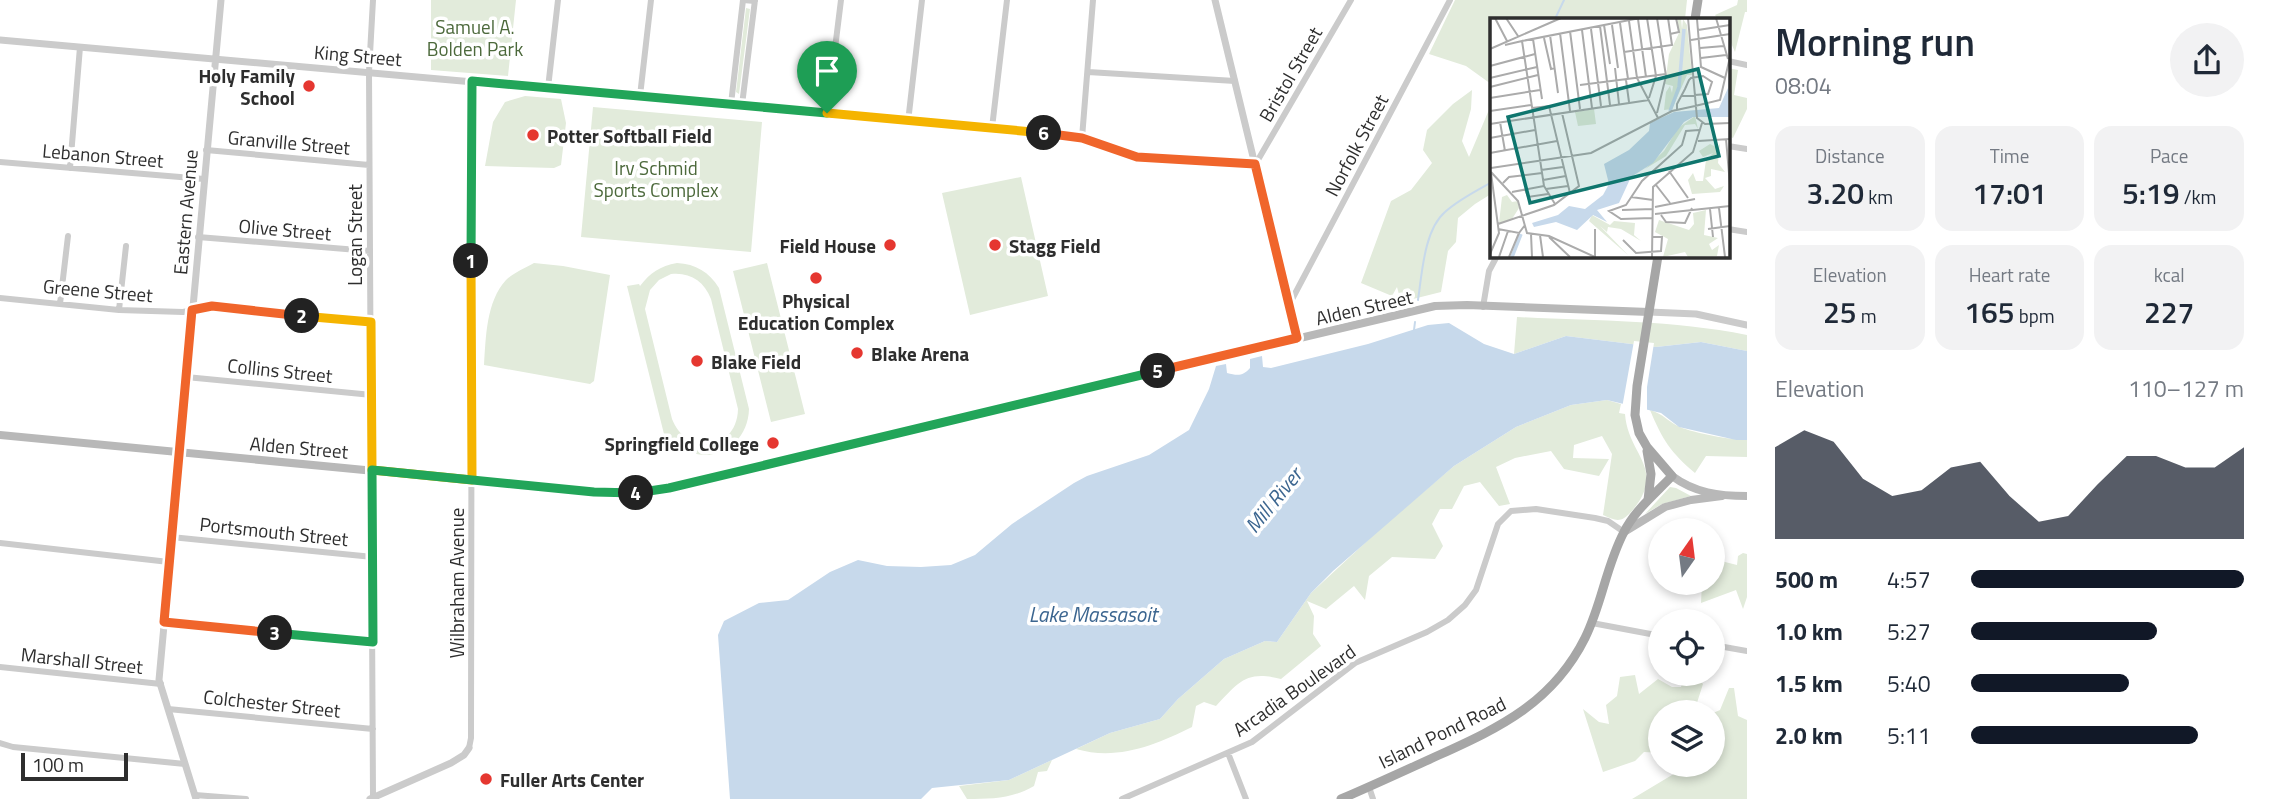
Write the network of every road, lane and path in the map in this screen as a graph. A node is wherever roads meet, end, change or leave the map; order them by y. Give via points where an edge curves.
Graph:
1 (221, 0) edge
2 (373, 0) edge
3 (558, 0) edge
4 (652, 0) edge
5 (743, 0) edge
6 (841, 0) edge
7 (922, 0) edge
8 (1007, 0) edge
9 (1093, 0) edge
10 (1215, 0) edge
11 (1351, 0) edge
12 (1450, 0) edge
13 (1698, 0) edge
14 (755, 1) edge
15 (1695, 18) edge
16 (0, 40) edge
17 (80, 47) junction
18 (215, 58) junction
19 (369, 72) junction
20 (1088, 72) junction
21 (472, 81) junction
22 (1234, 81) junction
23 (548, 88) junction
24 (640, 96) junction
25 (731, 104) junction
26 (742, 105) junction
27 (827, 113) junction
28 (908, 122) junction
29 (992, 128) junction
30 (1082, 138) junction
31 (206, 150) junction
32 (0, 162) edge
33 (1255, 164) junction
34 (369, 165) junction
35 (69, 167) junction
36 (204, 179) junction
37 (68, 236) dead end
38 (198, 237) junction
39 (126, 246) dead end
40 (370, 251) junction
41 (1496, 257) edge
42 (1657, 257) edge
43 (0, 298) edge
44 (60, 304) junction
45 (1289, 305) junction
46 (1483, 307) junction
47 (118, 310) junction
48 (192, 310) junction
49 (1649, 312) junction
50 (371, 322) junction
51 (1747, 325) edge
52 (1297, 338) junction
53 (186, 377) junction
54 (372, 395) junction
55 (0, 435) edge
56 (1647, 447) junction
57 (179, 452) junction
58 (372, 470) junction
59 (1672, 475) junction
60 (472, 480) junction
61 (1722, 496) junction
62 (1747, 496) edge
63 (1647, 501) junction
64 (1624, 532) junction
65 (171, 537) junction
66 (0, 543) edge
67 (373, 556) junction
68 (169, 562) junction
69 (164, 622) junction
70 (1592, 623) junction
71 (1648, 634) edge
72 (373, 642) junction
73 (1725, 647) edge
74 (1747, 651) edge
75 (0, 667) edge
76 (161, 684) junction
77 (168, 709) junction
78 (373, 729) junction
79 (0, 743) edge
80 (469, 748) joint
81 (1228, 753) junction
82 (185, 764) junction
83 (1369, 787) junction
84 (195, 797) edge
85 (372, 798) edge
86 (246, 799) edge
87 (1122, 799) edge
88 (1246, 799) edge
89 (1341, 799) edge
90 (1373, 799) edge

1 - 18 street, Eastern Avenue
2 - 19 street, Logan Street
3 - 23 street
4 - 24 street
5 - 14 street
5 - 25 street
6 - 27 street
7 - 28 street
8 - 29 street
9 - 20 street
10 - 22 street
11 - 33 street, Bristol Street
12 - 45 street, Norfolk Street
13 - 15 main road
14 - 26 street
16 - 17 street, King Street
17 - 18 street, King Street
17 - 35 street
18 - 19 street, King Street
18 - 31 street, Eastern Avenue
19 - 21 street, King Street
19 - 34 street, Logan Street
20 - 22 street
20 - 30 street
21 - 23 street, King Street
21 - 60 street, Wilbraham Avenue
22 - 33 street
23 - 24 street, King Street
24 - 25 street, King Street
25 - 26 street, King Street
26 - 27 street, King Street
27 - 28 street, King Street
28 - 29 street, King Street
29 - 30 street, King Street
30 - 33 street, King Street via 1137,157
31 - 34 street, Granville Street
31 - 36 street, Eastern Avenue
32 - 35 street, Lebanon Street
33 - 45 street
34 - 40 street, Logan Street
35 - 36 street, Lebanon Street
36 - 38 street, Eastern Avenue
37 - 44 street
38 - 40 street, Olive Street
38 - 48 street, Eastern Avenue
39 - 47 street
40 - 50 street, Logan Street
41 - 46 street via 1489,271
42 - 49 main road
43 - 44 street, Greene Street
44 - 47 street, Greene Street
45 - 52 street
46 - 49 main road, Alden Street
46 - 52 main road, Alden Street via 1431,307
47 - 48 street, Greene Street
48 - 50 street, Greene Street via 212,306
48 - 53 street, Eastern Avenue
49 - 51 street, Alden Street via 1692,314
49 - 56 main road via 1635,415
50 - 54 street, Logan Street
52 - 60 main road, Alden Street via 640,493
53 - 54 street, Collins Street
53 - 57 street, Eastern Avenue
54 - 58 street, Logan Street
55 - 57 main road, Alden Street
56 - 59 main road
56 - 63 main road via 1651,474
57 - 58 main road, Alden Street
57 - 65 street, Eastern Avenue
58 - 60 main road, Alden Street
58 - 67 street, Logan Street
59 - 61 main road via 1690,487
59 - 63 main road, Island Pond Road
60 - 80 street, Wilbraham Avenue
61 - 62 main road
61 - 64 main road via 1665,507
63 - 64 main road, Island Pond Road
64 - 70 main road, Island Pond Road
64 - 81 street, Arcadia Boulevard via 1603,520 1566,513 1522,509 1507,513 1476,590 1457,613 1433,629 1355,663 1260,737
65 - 67 street, Portsmouth Street
65 - 68 street, Eastern Avenue
66 - 68 street
67 - 72 street, Logan Street
68 - 69 street, Eastern Avenue
69 - 72 street
69 - 76 street, Eastern Avenue
70 - 71 street
70 - 83 main road, Island Pond Road via 1563,673 1522,713
72 - 78 street, Logan Street
73 - 74 street
75 - 76 street, Marshall Street
76 - 77 street, Eastern Avenue
77 - 78 street, Colchester Street
77 - 82 street, Eastern Avenue
78 - 85 street, Logan Street
79 - 82 street
80 - 85 street via 458,759
81 - 87 street, Arcadia Boulevard
81 - 88 street
82 - 84 street, Eastern Avenue
83 - 89 main road, Island Pond Road
83 - 90 street
84 - 86 street

